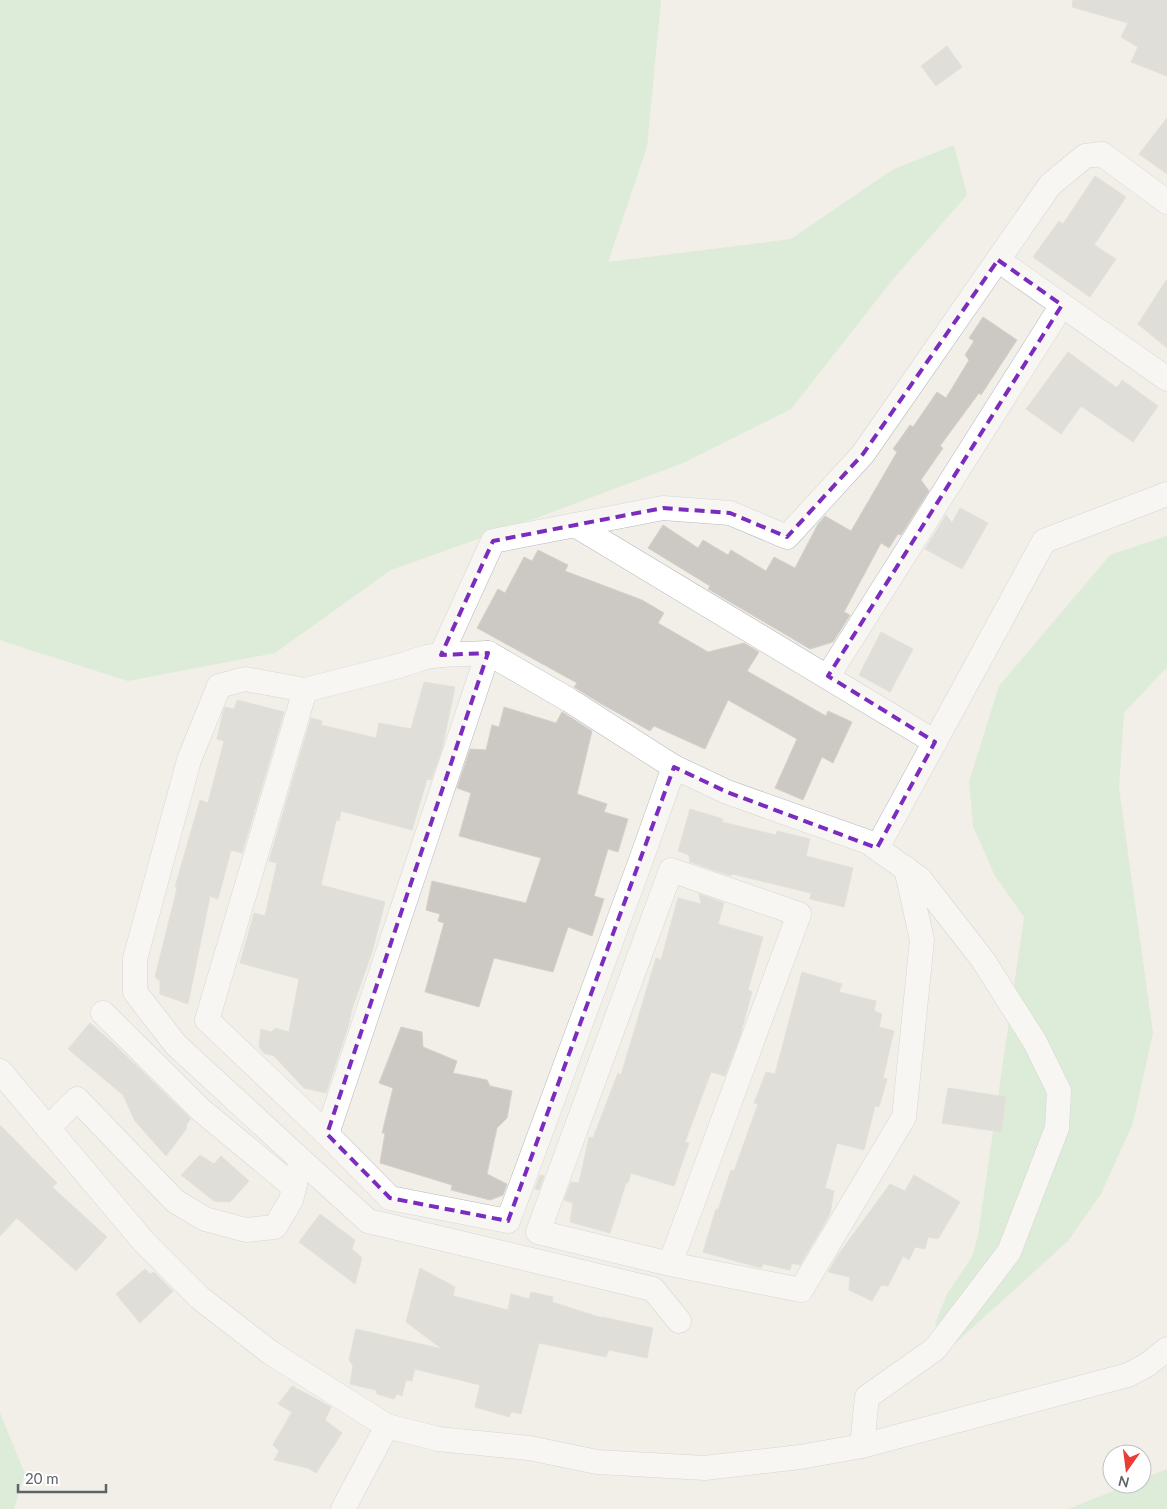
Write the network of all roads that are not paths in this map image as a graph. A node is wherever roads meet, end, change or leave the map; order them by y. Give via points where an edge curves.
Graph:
1 (1167, 202) edge
2 (998, 260) junction
3 (1062, 305) junction
4 (1167, 379) edge
5 (1167, 494) edge
6 (575, 525) junction
7 (488, 653) junction
8 (441, 655) junction
9 (828, 676) junction
10 (305, 690) junction
11 (935, 742) junction
12 (674, 767) junction
13 (877, 848) junction
14 (906, 868) junction
15 (103, 1013) dead end
16 (0, 1071) edge
17 (48, 1128) junction
18 (327, 1134) junction
19 (301, 1160) junction
20 (294, 1187) junction
21 (670, 1264) junction
22 (679, 1321) dead end
23 (1167, 1349) edge
24 (387, 1426) junction
25 (862, 1446) junction
26 (343, 1509) edge

1 - 2 street via 1102,154 1085,156 1050,185
2 - 3 street
2 - 6 street via 863,454 787,537 730,513 663,508
3 - 4 street
3 - 9 street
5 - 11 street via 1044,541
6 - 8 street via 493,541
6 - 9 street
7 - 8 street
7 - 12 street
7 - 18 street
8 - 10 street
9 - 11 street
10 - 18 street via 207,1020
10 - 19 street via 245,679 219,686 190,760 135,959 134,992 176,1045
11 - 13 street
12 - 13 street via 727,792
12 - 18 street via 508,1221 390,1198
13 - 14 street
14 - 21 street via 922,940 904,1116 801,1290
14 - 25 street via 920,879 983,960 1035,1042 1059,1091 1057,1128 1009,1252 935,1349 867,1397
15 - 20 street via 200,1110
16 - 17 street
17 - 20 street via 77,1099 175,1201 205,1219 246,1230 275,1227 291,1200
17 - 24 street via 144,1242 200,1298 272,1353
19 - 20 street
19 - 22 street via 368,1221 653,1289
21 - 21 street via 538,1232 671,870 799,914
23 - 25 street via 1128,1375
24 - 25 street via 438,1439 529,1448 597,1462 705,1468
24 - 26 street

